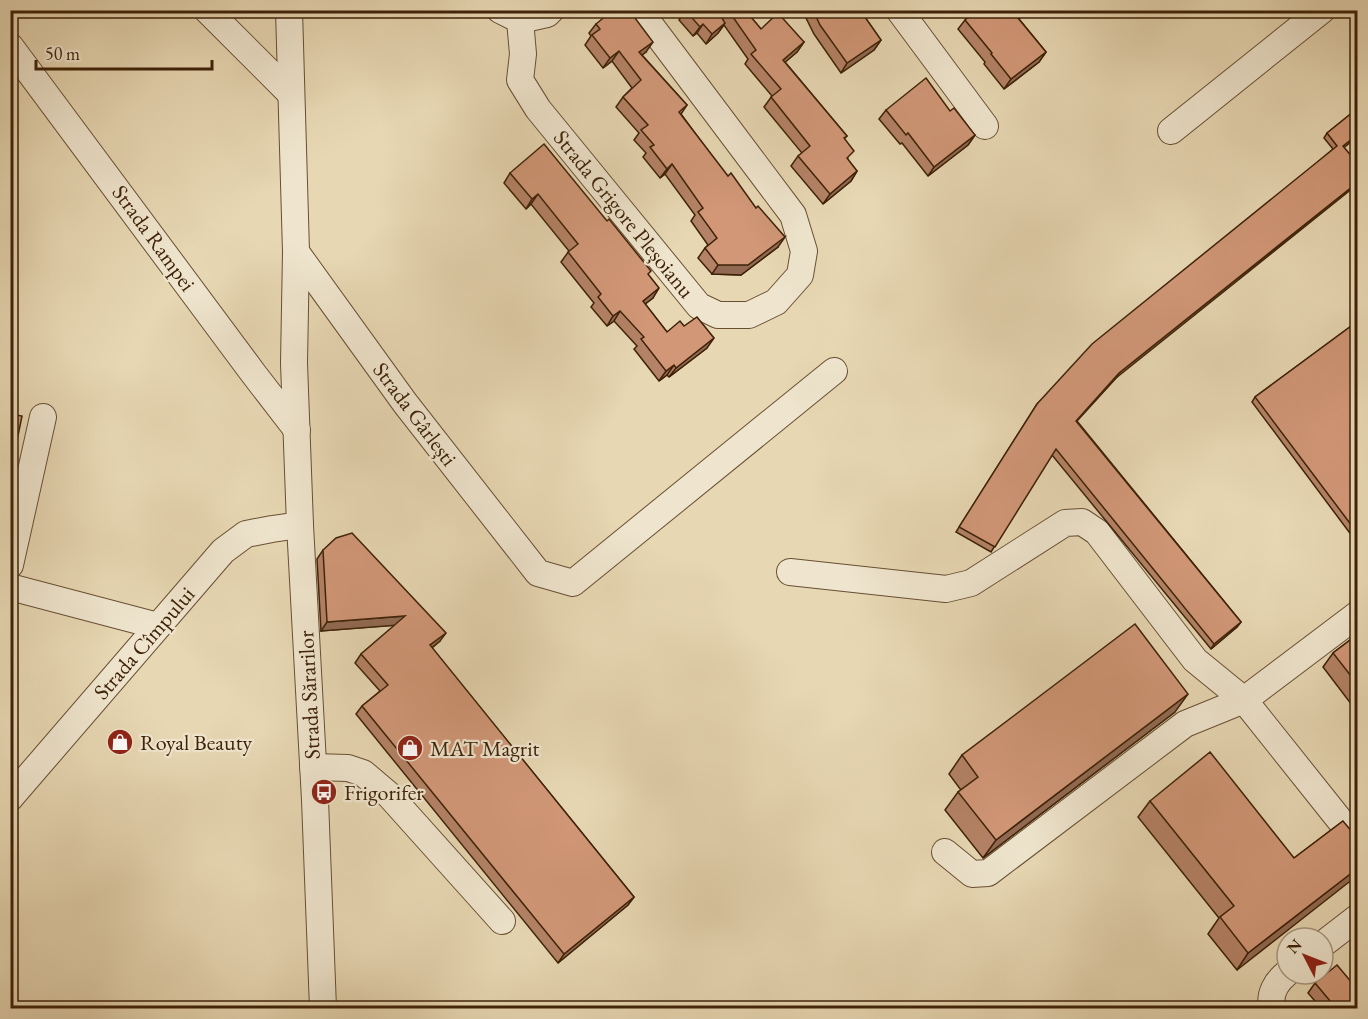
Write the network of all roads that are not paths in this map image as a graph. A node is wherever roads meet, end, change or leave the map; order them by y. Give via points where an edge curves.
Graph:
1 (207, 10) edge
2 (289, 10) edge
3 (551, 10) edge
4 (639, 10) edge
5 (899, 10) edge
6 (1322, 10) edge
7 (510, 15) edge
8 (10, 46) edge
9 (291, 94) junction
10 (985, 126) dead end
11 (1171, 132) dead end
12 (296, 252) junction
13 (834, 371) dead end
14 (43, 417) dead end
15 (297, 430) junction
16 (300, 525) junction
17 (10, 565) edge
18 (790, 572) dead end
19 (10, 587) edge
20 (1358, 614) edge
21 (158, 626) junction
22 (1244, 700) junction
23 (313, 767) junction
24 (10, 798) edge
25 (1358, 843) edge
26 (945, 852) dead end
27 (1358, 916) edge
28 (502, 921) dead end
29 (1335, 934) edge
30 (1276, 986) edge
31 (322, 1001) edge
32 (302, 1008) edge
33 (1272, 1008) edge

1 - 9 street
2 - 9 street
3 - 7 street, Strada Grigore Pleșoianu via 547,14
4 - 7 street, Strada Grigore Pleșoianu via 793,214 804,251 800,275 776,302 749,315 718,315 699,306 538,109 520,80 523,54
5 - 10 street
6 - 11 street
8 - 15 street, Strada Rampei
9 - 12 street
12 - 13 street, Strada Gârlești via 405,403 538,573 573,583
12 - 15 street
14 - 17 street
15 - 16 street
16 - 21 street, Strada Cîmpului via 246,534 223,551
16 - 23 street, Strada Sărarilor
18 - 22 street via 946,589 971,583 1065,523 1082,522 1097,532 1195,660
19 - 21 street
20 - 22 street
21 - 24 street, Strada Cîmpului
22 - 25 street
22 - 26 street via 1185,724 988,873 972,874
23 - 28 street via 348,768 363,773 389,795
23 - 31 street, Strada Sărarilor
27 - 29 street
30 - 33 street
31 - 32 street

